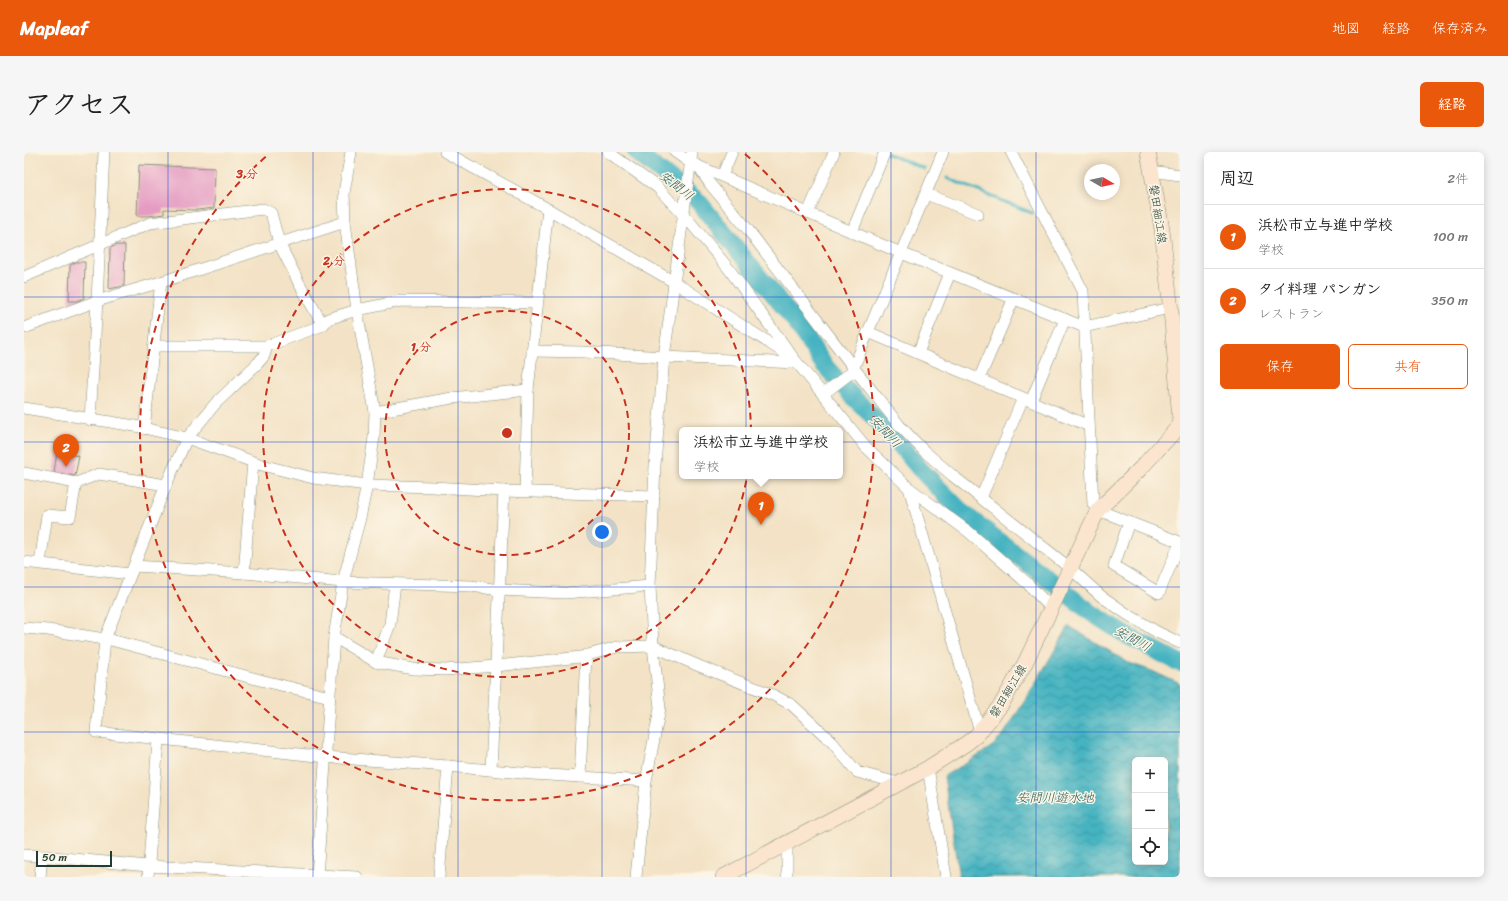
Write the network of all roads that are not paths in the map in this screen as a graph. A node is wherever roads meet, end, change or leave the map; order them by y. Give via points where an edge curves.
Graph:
1 (104, 152) edge
2 (351, 152) edge
3 (445, 152) edge
4 (608, 152) edge
5 (675, 152) edge
6 (732, 152) edge
7 (834, 152) edge
8 (943, 152) edge
9 (1011, 152) edge
10 (1148, 152) edge
11 (884, 154) dead end
12 (692, 162) edge
13 (1150, 171) junction
14 (1180, 175) edge
15 (722, 176) junction
16 (926, 194) junction
17 (548, 209) junction
18 (684, 212) junction
19 (808, 213) junction
20 (978, 214) dead end
21 (345, 222) junction
22 (852, 232) junction
23 (279, 242) junction
24 (99, 244) junction
25 (901, 253) junction
26 (950, 273) junction
27 (24, 277) edge
28 (161, 282) junction
29 (674, 282) junction
30 (1014, 298) junction
31 (97, 301) junction
32 (537, 303) junction
33 (357, 310) junction
34 (1174, 317) edge
35 (1065, 319) junction
36 (323, 325) junction
37 (1084, 327) junction
38 (24, 328) edge
39 (868, 332) junction
40 (154, 346) junction
41 (267, 346) junction
42 (532, 351) junction
43 (918, 353) junction
44 (664, 357) junction
45 (796, 361) junction
46 (852, 369) junction
47 (979, 379) junction
48 (528, 390) junction
49 (825, 392) junction
50 (1027, 399) junction
51 (24, 408) edge
52 (375, 412) junction
53 (90, 420) junction
54 (1180, 420) edge
55 (1180, 425) edge
56 (1089, 426) junction
57 (144, 429) junction
58 (187, 438) junction
59 (253, 462) junction
60 (24, 473) edge
61 (76, 483) junction
62 (166, 485) junction
63 (367, 485) junction
64 (909, 488) junction
65 (504, 491) junction
66 (525, 491) junction
67 (654, 496) junction
68 (981, 498) junction
69 (1098, 510) junction
70 (1129, 522) junction
71 (1180, 543) edge
72 (24, 562) edge
73 (40, 563) junction
74 (1071, 569) junction
75 (132, 570) junction
76 (244, 573) junction
77 (343, 582) junction
78 (395, 584) junction
79 (650, 586) junction
80 (500, 590) junction
81 (1052, 609) junction
82 (24, 628) edge
83 (334, 637) junction
84 (105, 639) junction
85 (1180, 643) edge
86 (653, 646) junction
87 (586, 655) junction
88 (376, 662) junction
89 (496, 666) junction
90 (330, 697) junction
91 (980, 732) junction
92 (158, 740) junction
93 (326, 757) junction
94 (448, 766) junction
95 (928, 768) junction
96 (491, 770) junction
97 (580, 777) junction
98 (646, 781) junction
99 (898, 783) junction
100 (787, 843) junction
101 (24, 855) edge
102 (42, 856) junction
103 (148, 871) edge
104 (317, 876) edge
105 (40, 877) edge
106 (357, 877) edge
107 (439, 877) edge
108 (636, 877) edge
109 (723, 877) edge
110 (787, 877) edge
111 (946, 877) edge

1 - 24 street
2 - 21 street via 344,193
3 - 17 street
4 - 18 street via 657,187
5 - 12 street
6 - 15 street
7 - 19 street
8 - 16 street
9 - 37 street via 1083,291
10 - 13 main road, 磐田細江線
11 - 22 street
12 - 15 street
12 - 18 street
12 - 46 street via 749,231
13 - 14 street
13 - 34 main road, 磐田細江線 via 1162,230
15 - 19 street
16 - 20 street
16 - 25 street
17 - 29 street
17 - 32 street
18 - 29 street
18 - 45 street
19 - 22 street
21 - 23 street
21 - 33 street
22 - 25 street
23 - 24 street via 271,213 263,209 150,223
23 - 28 street
23 - 36 street
24 - 27 street
24 - 31 street
25 - 26 street
25 - 39 street
26 - 30 street
26 - 43 street
28 - 31 street
28 - 40 street
29 - 44 street
29 - 45 street
30 - 35 street
30 - 47 street
31 - 38 street
31 - 53 street
32 - 33 street via 401,301
32 - 42 street
33 - 36 street via 328,320
33 - 52 street
34 - 37 street
34 - 54 main road, 磐田細江線
35 - 37 street
35 - 50 street
36 - 41 street
37 - 56 street
39 - 43 street
39 - 46 street
40 - 41 street
40 - 57 street
41 - 58 street via 264,356 258,363 215,404
42 - 44 street
42 - 48 street
43 - 47 street
44 - 45 street
44 - 67 street
45 - 49 street
46 - 49 street
46 - 68 street via 924,451
47 - 50 street
48 - 52 street via 452,398
48 - 66 street
49 - 64 street via 866,447
50 - 56 street
50 - 68 street
51 - 53 street
52 - 63 street
53 - 57 street
55 - 69 main road, 磐田細江線
56 - 69 street via 1093,504
57 - 58 street
58 - 59 street
58 - 62 street
59 - 63 street via 313,478
59 - 76 street
60 - 61 street
61 - 62 street via 99,474
61 - 73 street via 70,517 47,515
62 - 75 street
63 - 65 street
63 - 77 street
64 - 81 street via 970,532
64 - 91 street
65 - 66 street
65 - 80 street
66 - 67 street
67 - 79 street
68 - 74 street
69 - 70 street
69 - 74 main road, 磐田細江線
70 - 71 street
70 - 71 street via 1114,566 1159,593
72 - 73 street
73 - 75 street
74 - 81 main road, 磐田細江線
74 - 85 street via 1101,596 1127,614
75 - 76 street
75 - 84 street
76 - 77 street
77 - 78 street
77 - 83 street
78 - 80 street via 471,586
78 - 88 street via 390,624
79 - 80 street via 565,593
79 - 86 street
80 - 89 street
81 - 91 main road, 磐田細江線 via 1005,700
82 - 84 street
83 - 88 street
83 - 90 street
84 - 90 street
84 - 92 street via 96,732
86 - 87 street via 617,647
86 - 98 street via 660,708
86 - 99 street via 792,705 832,742 857,772
87 - 89 street
87 - 97 street
88 - 89 street via 413,669 445,670
89 - 96 street
90 - 93 street
91 - 95 main road, 磐田細江線
92 - 93 street
92 - 103 street
93 - 94 street
93 - 104 street
94 - 96 street
94 - 107 street
95 - 99 main road, 磐田細江線
95 - 111 street
96 - 97 street
97 - 98 street
98 - 108 street
99 - 100 main road, 磐田細江線
100 - 109 main road, 磐田細江線
100 - 110 street
101 - 102 street
102 - 103 street
102 - 105 street
103 - 104 street
104 - 106 street

